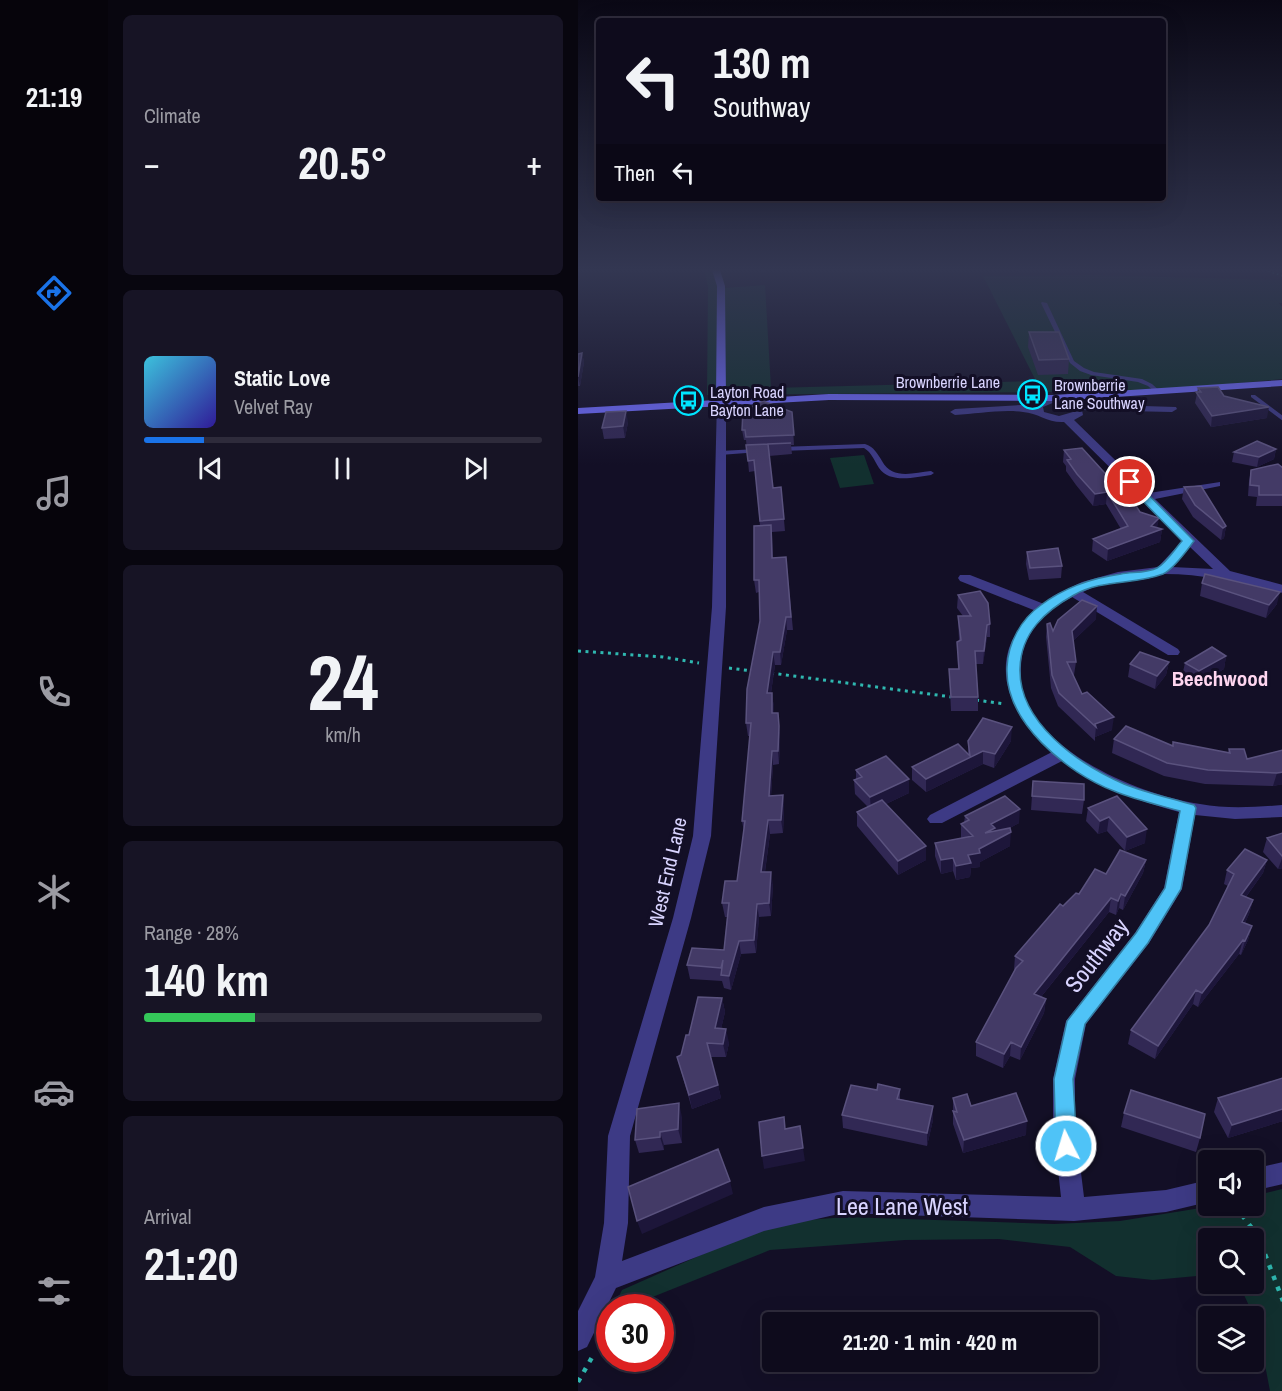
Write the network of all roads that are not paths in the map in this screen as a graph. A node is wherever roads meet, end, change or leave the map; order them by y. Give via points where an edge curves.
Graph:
1 (721, 335) edge
2 (1059, 335) edge
3 (1283, 383) edge
4 (1159, 393) junction
5 (1253, 396) dead end
6 (1054, 398) junction
7 (721, 402) junction
8 (1078, 407) junction
9 (1172, 409) dead end
10 (578, 411) edge
11 (1037, 411) junction
12 (955, 412) dead end
13 (1067, 419) junction
14 (1283, 419) edge
15 (720, 453) junction
16 (931, 473) dead end
17 (1216, 484) dead end
18 (1145, 497) junction
19 (1189, 541) junction
20 (1161, 571) junction
21 (1225, 574) junction
22 (965, 578) dead end
23 (1283, 589) edge
24 (1072, 591) junction
25 (1044, 609) junction
26 (1173, 652) dead end
27 (1062, 754) junction
28 (1188, 808) junction
29 (1283, 811) edge
30 (936, 819) dead end
31 (1283, 1173) edge
32 (1264, 1177) edge
33 (1198, 1193) edge
34 (1074, 1209) junction
35 (607, 1279) junction
36 (578, 1338) edge

1 - 7 street
2 - 4 lane via 1079,369 1102,377 1145,382
3 - 4 street, Brownberrie Lane
4 - 6 street, Brownberrie Lane
5 - 14 lane
6 - 7 street, Brownberrie Lane via 840,397
6 - 8 street
6 - 11 street via 1038,406
7 - 10 street, Brownberrie Lane
7 - 15 street, West End Lane
8 - 9 street
8 - 13 street via 1079,413
11 - 12 street via 1020,408
11 - 13 street via 1048,418
13 - 18 street
15 - 16 lane via 865,446 873,450 891,475
15 - 35 street, West End Lane via 719,607 702,836 619,1136 616,1223
17 - 18 street
18 - 19 street
19 - 20 street
19 - 21 street
20 - 21 street
20 - 24 street via 1099,581
21 - 23 street
22 - 25 street
24 - 25 street
24 - 26 street
25 - 27 street via 1025,629 1014,654 1013,680 1022,706 1039,732
27 - 28 street via 1118,787
27 - 30 street
28 - 29 street via 1248,814
28 - 34 street, Southway via 1173,889 1142,938 1076,1021 1064,1079 1064,1124
31 - 32 street
33 - 34 street, Lee Lane West via 1166,1201
34 - 35 street, Lee Lane West via 843,1202 764,1219
35 - 36 street, West End Lane

